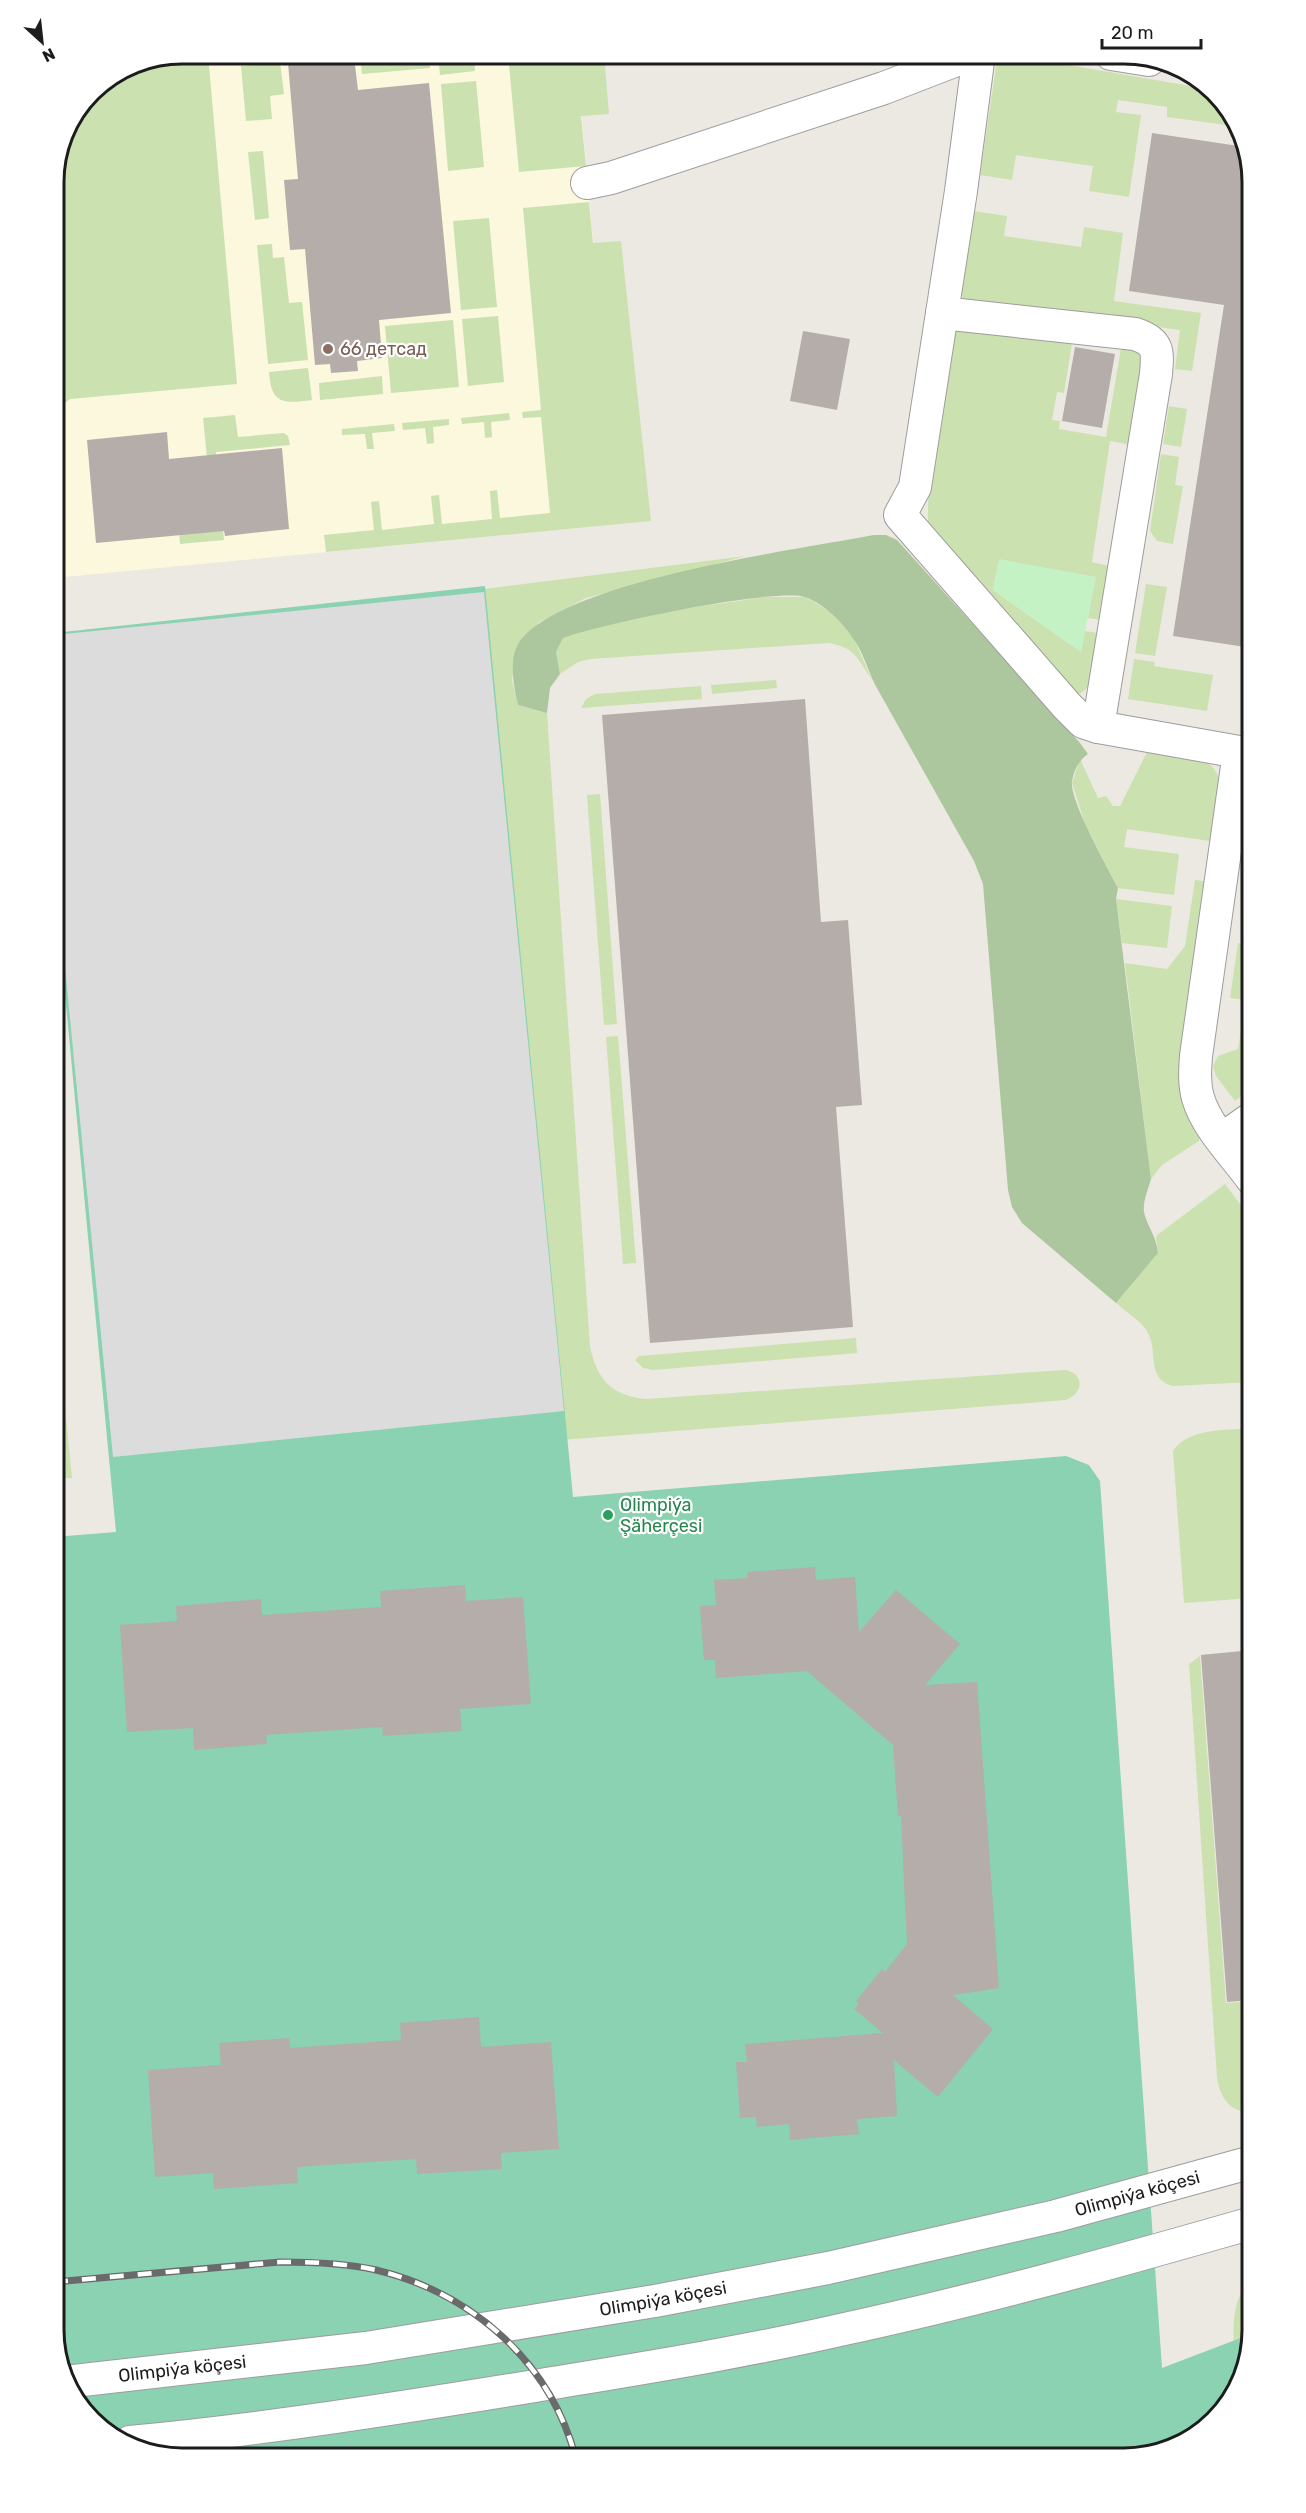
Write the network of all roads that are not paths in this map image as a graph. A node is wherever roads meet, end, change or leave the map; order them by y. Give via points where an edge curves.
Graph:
1 (943, 65) edge
2 (977, 65) edge
3 (587, 183) dead end
4 (942, 313) junction
5 (1098, 727) junction
6 (1242, 1125) edge
7 (1222, 1139) junction
8 (1242, 1166) edge
9 (1242, 2165) edge
10 (1242, 2226) edge
11 (75, 2381) edge
12 (141, 2441) edge

1 - 3 street via 863,95
2 - 4 street
4 - 5 street via 915,487 900,515 1066,706 1083,722
4 - 5 street via 1135,334 1149,339 1156,348 1156,374
5 - 7 street via 1239,752 1195,1081 1207,1118
6 - 7 street
7 - 8 street
9 - 11 street, Olimpiýa köçesi via 1056,2216 828,2268 655,2301 366,2348
10 - 12 street via 838,2331 657,2366 377,2412

